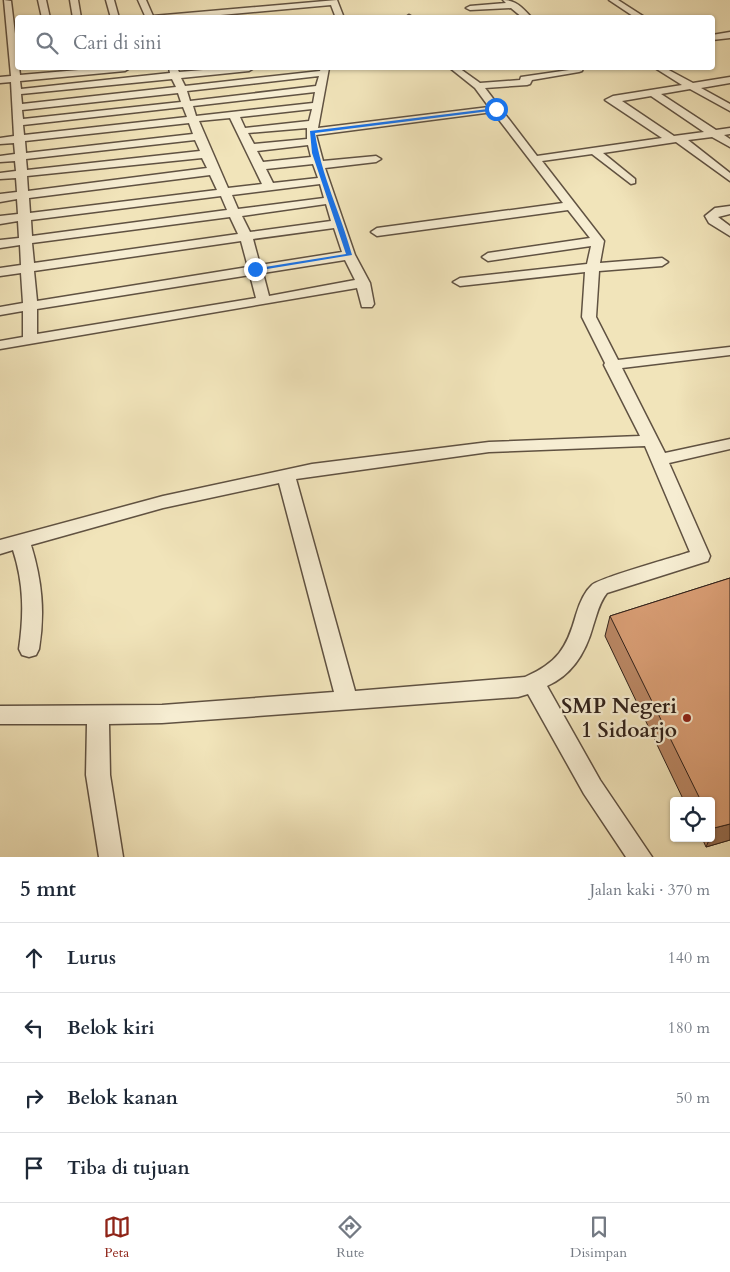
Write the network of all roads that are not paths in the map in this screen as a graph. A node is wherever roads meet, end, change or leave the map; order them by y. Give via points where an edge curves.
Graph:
1 (42, 0) edge
2 (74, 0) edge
3 (110, 0) edge
4 (142, 0) edge
5 (239, 0) edge
6 (507, 0) edge
7 (612, 0) edge
8 (7, 1) edge
9 (333, 1) edge
10 (274, 3) edge
11 (515, 5) junction
12 (470, 8) dead end
13 (246, 10) junction
14 (216, 12) edge
15 (182, 13) edge
16 (336, 14) edge
17 (45, 15) edge
18 (77, 15) edge
19 (113, 15) edge
20 (149, 15) edge
21 (250, 15) edge
22 (283, 15) edge
23 (525, 15) edge
24 (637, 15) edge
25 (14, 30) edge
26 (0, 31) edge
27 (730, 35) edge
28 (715, 38) edge
29 (15, 41) edge
30 (15, 70) edge
31 (103, 70) edge
32 (199, 70) edge
33 (324, 70) edge
34 (457, 70) edge
35 (573, 70) edge
36 (663, 70) edge
37 (174, 71) edge
38 (15, 78) junction
39 (0, 80) edge
40 (730, 80) edge
41 (478, 86) junction
42 (693, 86) junction
43 (180, 89) junction
44 (320, 89) junction
45 (16, 92) junction
46 (653, 93) junction
47 (188, 103) junction
48 (317, 105) junction
49 (17, 108) junction
50 (730, 108) edge
51 (496, 109) junction
52 (234, 115) junction
53 (194, 120) junction
54 (18, 123) junction
55 (242, 131) junction
56 (730, 131) edge
57 (313, 133) junction
58 (714, 133) junction
59 (199, 136) junction
60 (18, 139) junction
61 (674, 139) junction
62 (0, 141) edge
63 (730, 144) edge
64 (251, 148) junction
65 (593, 150) junction
66 (206, 154) junction
67 (20, 156) junction
68 (0, 159) edge
69 (376, 159) dead end
70 (536, 159) junction
71 (319, 162) junction
72 (260, 166) junction
73 (214, 171) junction
74 (21, 173) junction
75 (0, 176) edge
76 (730, 178) edge
77 (325, 180) junction
78 (631, 181) dead end
79 (268, 186) junction
80 (223, 191) junction
81 (22, 195) junction
82 (0, 198) edge
83 (332, 200) junction
84 (570, 206) junction
85 (730, 210) edge
86 (234, 213) junction
87 (23, 217) junction
88 (0, 220) edge
89 (340, 223) junction
90 (377, 232) dead end
91 (730, 232) edge
92 (246, 237) junction
93 (26, 240) junction
94 (598, 241) junction
95 (0, 244) edge
96 (349, 255) junction
97 (488, 257) dead end
98 (662, 262) dead end
99 (593, 267) junction
100 (26, 268) junction
101 (255, 269) junction
102 (0, 272) edge
103 (460, 282) dead end
104 (363, 283) junction
105 (264, 301) junction
106 (367, 304) dead end
107 (30, 306) junction
108 (0, 311) edge
109 (30, 341) junction
110 (0, 345) edge
111 (730, 351) edge
112 (611, 365) junction
113 (650, 441) junction
114 (730, 444) edge
115 (658, 460) junction
116 (286, 476) junction
117 (20, 541) junction
118 (0, 546) edge
119 (28, 649) dead end
120 (533, 684) junction
121 (347, 700) junction
122 (98, 713) junction
123 (0, 715) edge
124 (110, 857) edge
125 (640, 857) edge

1 - 17 street
2 - 18 street
3 - 19 street
4 - 20 street
5 - 13 street
6 - 11 street
7 - 24 street
8 - 25 street
9 - 10 street
9 - 16 street
10 - 13 street
10 - 22 street
11 - 12 street
11 - 23 street
13 - 14 street
13 - 21 street
14 - 15 street
25 - 26 street
25 - 29 street
27 - 28 street
30 - 38 street
31 - 38 street
32 - 37 street
33 - 43 street
33 - 44 street
34 - 41 street
35 - 41 street via 530,77 524,79 527,82 517,84
36 - 42 street
37 - 43 street
37 - 45 street
38 - 39 street
38 - 45 street
40 - 42 street
41 - 51 street
42 - 46 street
42 - 50 street
43 - 47 street
43 - 49 street
44 - 47 street
44 - 48 street
45 - 49 street
46 - 58 street
46 - 61 street via 612,100
47 - 53 street
47 - 54 street
48 - 52 street
48 - 57 street
49 - 54 street
51 - 57 street
51 - 70 street
52 - 53 street
52 - 55 street
53 - 59 street
53 - 60 street
54 - 60 street
55 - 57 street
55 - 64 street
56 - 58 street
57 - 64 street
57 - 71 street
58 - 61 street
58 - 63 street
59 - 66 street
59 - 67 street
60 - 62 street
60 - 67 street
61 - 65 street
61 - 76 street
64 - 72 street
65 - 70 street
65 - 78 street
66 - 73 street
66 - 74 street
67 - 68 street
67 - 74 street
69 - 71 street
70 - 84 street
71 - 72 street
71 - 77 street
72 - 79 street
73 - 80 street
73 - 81 street
74 - 75 street
74 - 81 street
77 - 79 street
77 - 83 street
79 - 80 street
80 - 86 street
80 - 87 street
81 - 82 street
81 - 87 street
83 - 86 street
83 - 89 street
84 - 90 street
84 - 94 street
85 - 91 street via 711,216
86 - 92 street
86 - 93 street
87 - 88 street
87 - 93 street
89 - 92 street
89 - 96 street
92 - 100 street
92 - 101 street
93 - 95 street
93 - 100 street
94 - 97 street
94 - 99 street
96 - 101 street
96 - 104 street
98 - 99 street
99 - 103 street
99 - 112 street via 589,317
100 - 102 street
100 - 107 street
101 - 105 street
101 - 107 street
104 - 105 street
104 - 106 street
105 - 109 street
107 - 108 street
107 - 109 street
109 - 110 street
111 - 112 street
112 - 113 street
113 - 115 street
113 - 116 street via 489,447
114 - 115 street
115 - 120 street via 701,556 600,588 590,601 579,645 558,670
116 - 117 street via 163,502
116 - 121 street
117 - 118 street
117 - 119 street via 32,576 35,600
120 - 121 street via 490,691
120 - 125 street via 592,787
121 - 122 street via 162,714
122 - 123 street
122 - 124 street via 98,775

